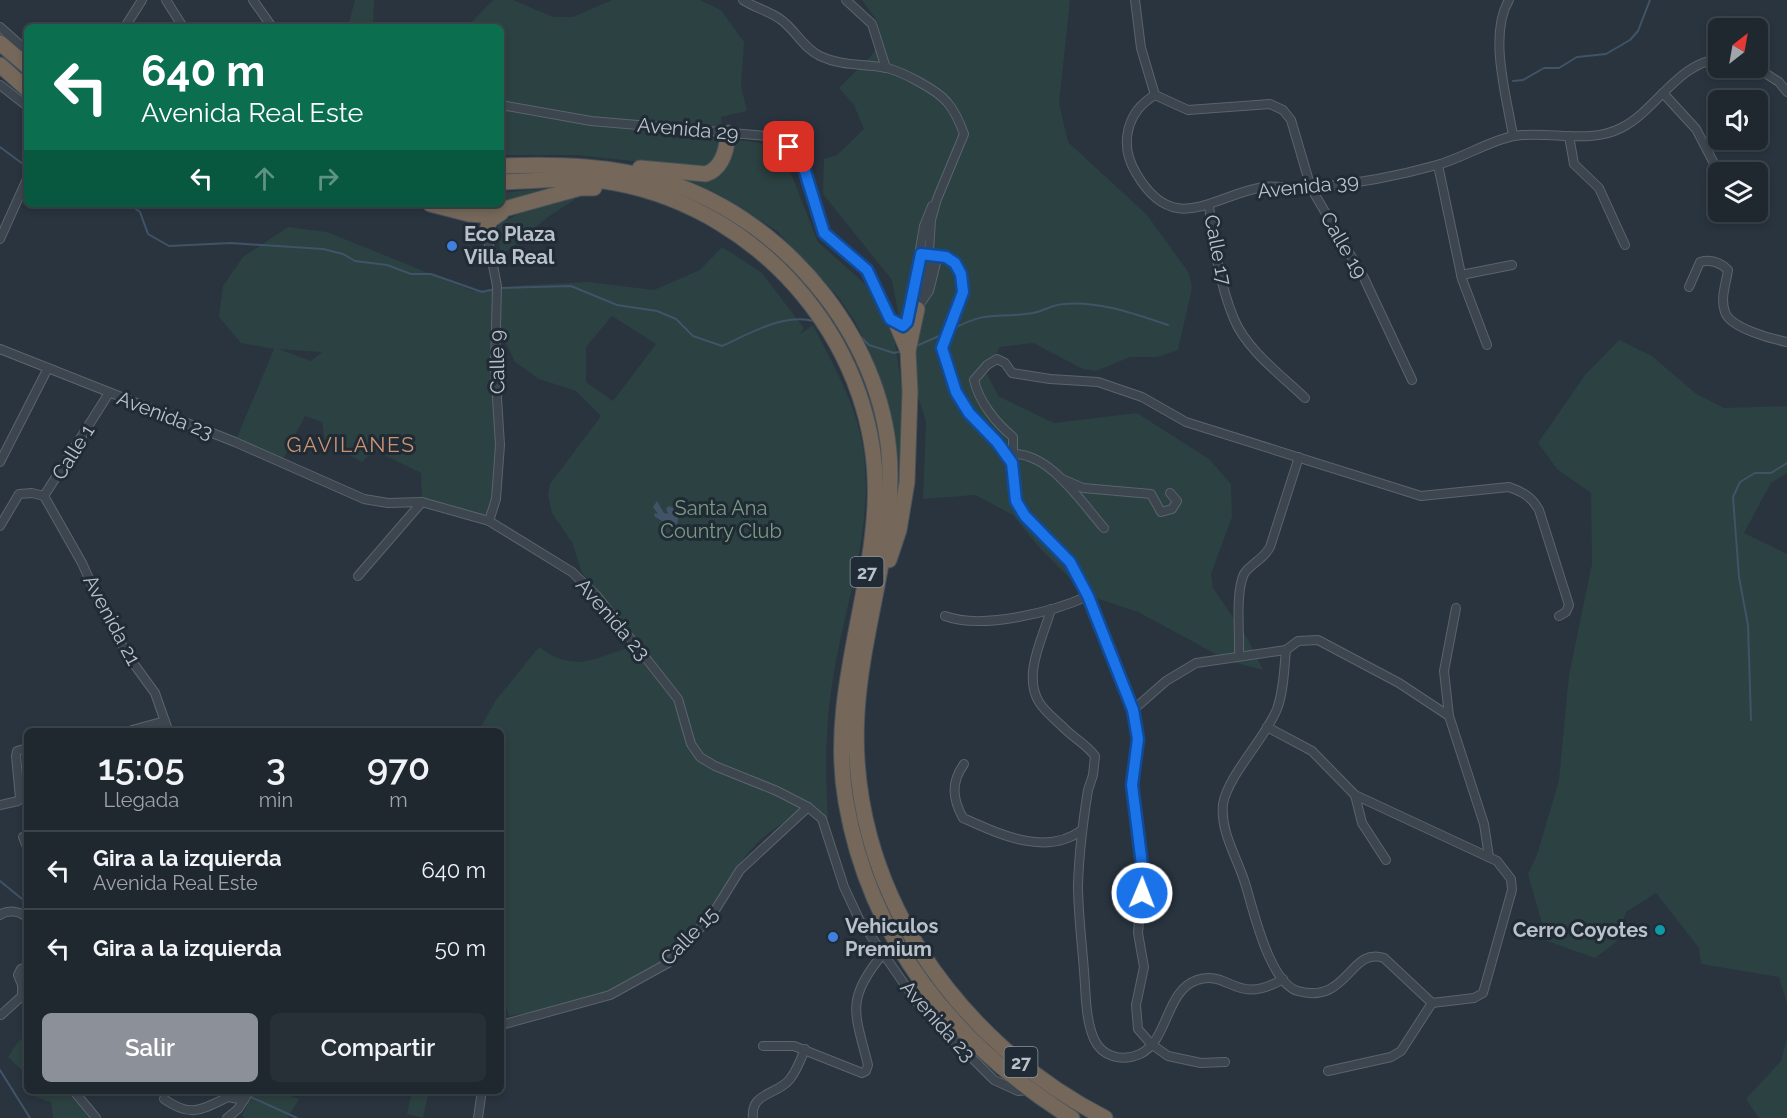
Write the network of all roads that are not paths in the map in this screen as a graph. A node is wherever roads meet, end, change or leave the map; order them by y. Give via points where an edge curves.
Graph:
1 (142, 0) edge
2 (166, 0) edge
3 (253, 0) edge
4 (743, 0) edge
5 (846, 0) edge
6 (1135, 0) edge
7 (1509, 0) edge
8 (132, 14) junction
9 (127, 24) edge
10 (130, 24) edge
11 (181, 24) edge
12 (270, 24) edge
13 (0, 27) edge
14 (0, 43) edge
15 (24, 48) edge
16 (1708, 60) edge
17 (24, 63) edge
18 (0, 65) edge
19 (885, 68) junction
20 (1768, 75) edge
21 (0, 85) edge
22 (24, 86) edge
23 (1787, 92) edge
24 (1663, 93) junction
25 (1155, 95) junction
26 (24, 104) edge
27 (504, 106) edge
28 (728, 133) junction
29 (1513, 136) junction
30 (1569, 136) junction
31 (1713, 162) edge
32 (571, 164) junction
33 (1438, 165) junction
34 (504, 166) edge
35 (504, 183) edge
36 (24, 186) edge
37 (639, 188) junction
38 (1311, 188) junction
39 (539, 200) junction
40 (504, 206) edge
41 (1209, 206) junction
42 (451, 207) edge
43 (500, 207) edge
44 (478, 211) edge
45 (487, 233) junction
46 (0, 239) edge
47 (1625, 245) dead end
48 (930, 254) junction
49 (1512, 265) dead end
50 (1461, 274) junction
51 (1689, 287) dead end
52 (910, 315) junction
53 (1787, 342) edge
54 (1487, 345) dead end
55 (907, 348) junction
56 (2, 350) edge
57 (0, 361) edge
58 (48, 368) junction
59 (1412, 380) dead end
60 (109, 393) junction
61 (1305, 398) dead end
62 (1010, 454) junction
63 (1299, 457) junction
64 (0, 462) edge
65 (1062, 479) junction
66 (1170, 493) dead end
67 (45, 496) junction
68 (422, 502) junction
69 (52, 510) joint
70 (489, 521) junction
71 (0, 526) edge
72 (1104, 528) dead end
73 (358, 576) dead end
74 (879, 582) junction
75 (1088, 596) junction
76 (1456, 608) dead end
77 (1051, 609) junction
78 (945, 616) dead end
79 (1559, 616) dead end
80 (1286, 650) junction
81 (1239, 655) junction
82 (1133, 710) junction
83 (1449, 716) junction
84 (167, 726) edge
85 (1267, 727) junction
86 (150, 728) edge
87 (24, 748) edge
88 (964, 764) dead end
89 (1355, 795) junction
90 (0, 805) edge
91 (808, 807) junction
92 (1082, 830) junction
93 (1489, 857) junction
94 (1386, 860) dead end
95 (0, 915) edge
96 (24, 916) edge
97 (882, 955) junction
98 (24, 968) edge
99 (1283, 979) junction
100 (1432, 1003) junction
101 (1, 1015) edge
102 (504, 1024) edge
103 (1151, 1044) junction
104 (763, 1046) dead end
105 (805, 1049) junction
106 (1225, 1062) dead end
107 (1328, 1071) dead end
108 (1030, 1090) junction
109 (76, 1094) edge
110 (248, 1094) edge
111 (481, 1094) edge
112 (164, 1099) dead end
113 (244, 1100) junction
114 (96, 1118) edge
115 (227, 1118) edge
116 (478, 1118) edge
117 (753, 1118) edge
118 (1072, 1118) edge
119 (1105, 1118) edge

1 - 8 street
2 - 11 street
3 - 12 street
4 - 19 street via 794,29 808,49 820,56 849,66
5 - 19 street via 872,24
6 - 25 street via 1141,48
7 - 29 street via 1499,28
8 - 9 street
8 - 10 street
13 - 15 street
14 - 17 highway
16 - 24 street via 1693,66
18 - 22 highway
19 - 48 street via 904,74 946,100 964,134 937,198
20 - 23 street
21 - 26 street
24 - 30 street via 1621,129
24 - 31 street via 1696,129
25 - 38 street, Calle 19 via 1188,111 1270,104 1283,110 1291,120
25 - 41 street, Calle 17 via 1129,125 1126,146 1130,162 1150,193 1167,205 1188,209
27 - 28 street, Avenida 29 via 591,121
28 - 32 highway via 721,162 706,174
28 - 52 street, Avenida 29 via 778,140 798,155 824,233 867,270 890,319
29 - 30 street
29 - 33 street, Avenida 39
30 - 47 street via 1574,164 1599,188
32 - 34 highway, 27
32 - 74 highway, 27 via 667,182 727,209 778,246 837,314 872,382 887,444 889,511
33 - 38 street, Avenida 39
33 - 50 street
35 - 37 highway, 27 via 581,179
36 - 46 street
37 - 39 highway via 620,192 580,188
37 - 108 highway, 27 via 719,221 769,256 823,321 851,373 868,422 876,470 865,588 842,706 841,757 854,842 870,889 898,948 963,1031
38 - 41 street, Avenida 39 via 1263,187
38 - 59 street, Calle 19 via 1364,278
39 - 40 highway
39 - 45 highway via 497,214 489,221
41 - 61 street, Calle 17 via 1216,257 1234,320 1255,350
42 - 44 highway
43 - 44 highway
44 - 45 highway
45 - 70 street, Calle 9 via 497,290 495,366 500,445 496,499
48 - 52 street
48 - 52 street via 929,291
48 - 62 street via 955,263 963,286 942,348 956,392 969,413
49 - 50 street
50 - 54 street
51 - 53 street via 1700,262 1722,264 1728,270 1723,288 1725,314 1733,323
52 - 55 highway
52 - 55 highway
55 - 74 highway via 908,482 893,551
56 - 57 street
56 - 58 street, Avenida 23
58 - 60 street, Avenida 23
58 - 64 street
60 - 67 street, Calle 1
60 - 68 street, Avenida 23 via 235,442 364,499
62 - 63 street via 1013,437 999,426 976,392 974,380 987,364 997,359 1012,373 1098,382 1142,397 1186,422
62 - 65 street via 1035,459
62 - 75 street via 1016,501 1025,516 1070,562
63 - 79 street via 1421,496 1452,495 1498,486 1522,492 1539,510 1569,605
63 - 81 street via 1270,547 1264,558 1244,573
65 - 66 street via 1083,488 1151,494 1161,512 1172,509 1177,501
65 - 72 street
67 - 69 street, Calle 1
67 - 71 street via 19,494
68 - 70 street, Avenida 23
68 - 73 street
69 - 84 street, Avenida 21 via 82,562 109,623 155,693
70 - 91 street, Avenida 23 via 573,572 597,596 678,699 691,744 700,757
74 - 119 highway, 27 via 864,646 856,754 870,844 888,896 911,937 976,1020 1039,1077
75 - 77 street
75 - 82 street
76 - 83 street via 1444,671
77 - 78 street via 1017,619
77 - 92 street via 1032,676 1038,702 1071,735 1086,743 1095,756
80 - 81 street
80 - 83 street via 1298,641 1318,640 1399,683
80 - 85 street via 1277,708
81 - 82 street via 1183,668
82 - 103 street via 1138,739 1132,785 1143,873 1138,933 1144,967 1136,1005 1137,1029
83 - 93 street via 1484,824
84 - 86 street
85 - 89 street via 1312,751
85 - 99 street via 1229,788 1223,825 1254,919
87 - 90 street via 16,751 20,798
88 - 92 street via 952,788 963,818 1011,839 1059,841
89 - 93 street
89 - 94 street via 1362,822
91 - 97 street, Avenida 23 via 822,819 849,898
91 - 102 street, Calle 15 via 740,870 712,915 668,963 609,995
92 - 103 street via 1078,886 1088,1018 1094,1040 1106,1054 1120,1058 1140,1053
93 - 100 street via 1505,869 1512,890 1486,985 1474,998
95 - 96 street via 15,911
97 - 105 street via 863,978 857,995 857,1025 868,1065 866,1071
97 - 108 street, Avenida 23 via 919,1005 985,1072 1009,1088
98 - 101 street via 18,975 22,996
99 - 100 street via 1296,991 1336,988 1355,965 1377,955
99 - 103 street via 1268,988 1251,991 1214,977 1190,983 1176,999
100 - 107 street via 1401,1052
103 - 106 street via 1168,1056 1201,1063
104 - 105 street
105 - 117 street via 789,1081 754,1104
108 - 118 highway, 27
109 - 114 street
110 - 113 street
111 - 116 street
112 - 113 street via 173,1110 186,1114 210,1110 228,1097
113 - 115 street

